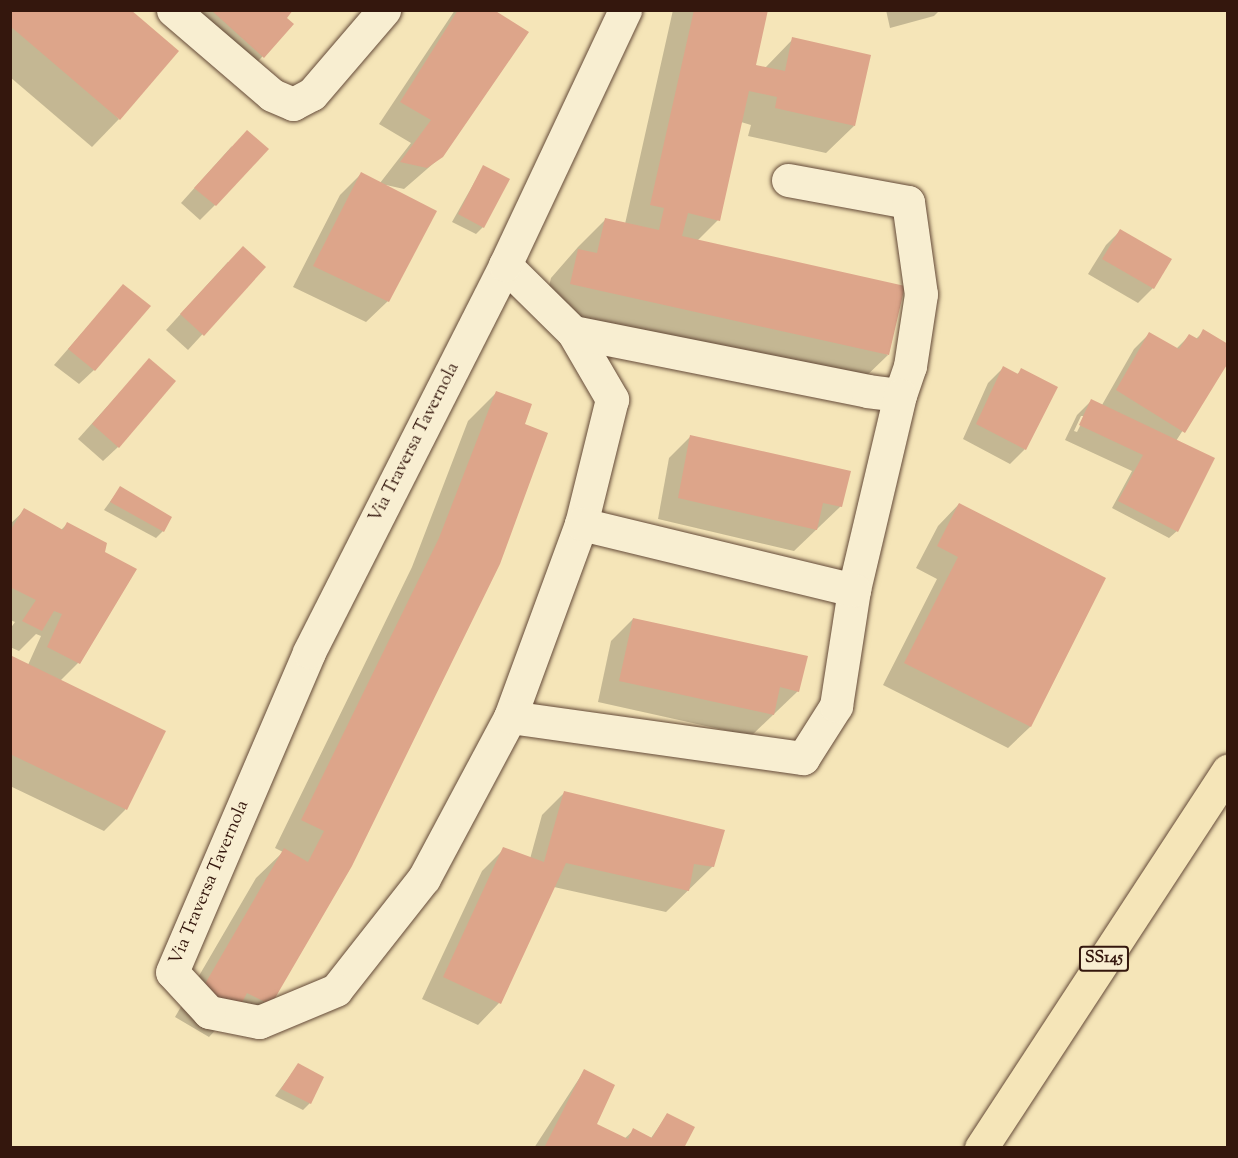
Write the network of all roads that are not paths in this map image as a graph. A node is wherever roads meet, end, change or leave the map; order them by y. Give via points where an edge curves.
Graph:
1 (173, 10) edge
2 (384, 10) edge
3 (625, 10) edge
4 (788, 180) dead end
5 (505, 265) junction
6 (573, 333) junction
7 (900, 395) junction
8 (581, 524) junction
9 (854, 590) junction
10 (510, 717) junction
11 (1227, 771) edge
12 (981, 1148) edge

1 - 2 street via 272,95 293,104 312,94
3 - 5 street, Via Traversa Tavernola
4 - 7 street via 908,202 921,294 910,366
5 - 6 street, Via Traversa Tavernola
5 - 10 street, Via Traversa Tavernola via 309,652 172,972 209,1012 259,1022 336,990 424,878
6 - 7 street
6 - 8 street, Via Traversa Tavernola via 612,399
7 - 9 street
8 - 9 street
8 - 10 street, Via Traversa Tavernola
9 - 10 street via 836,706 804,758
11 - 12 highway, SS145

